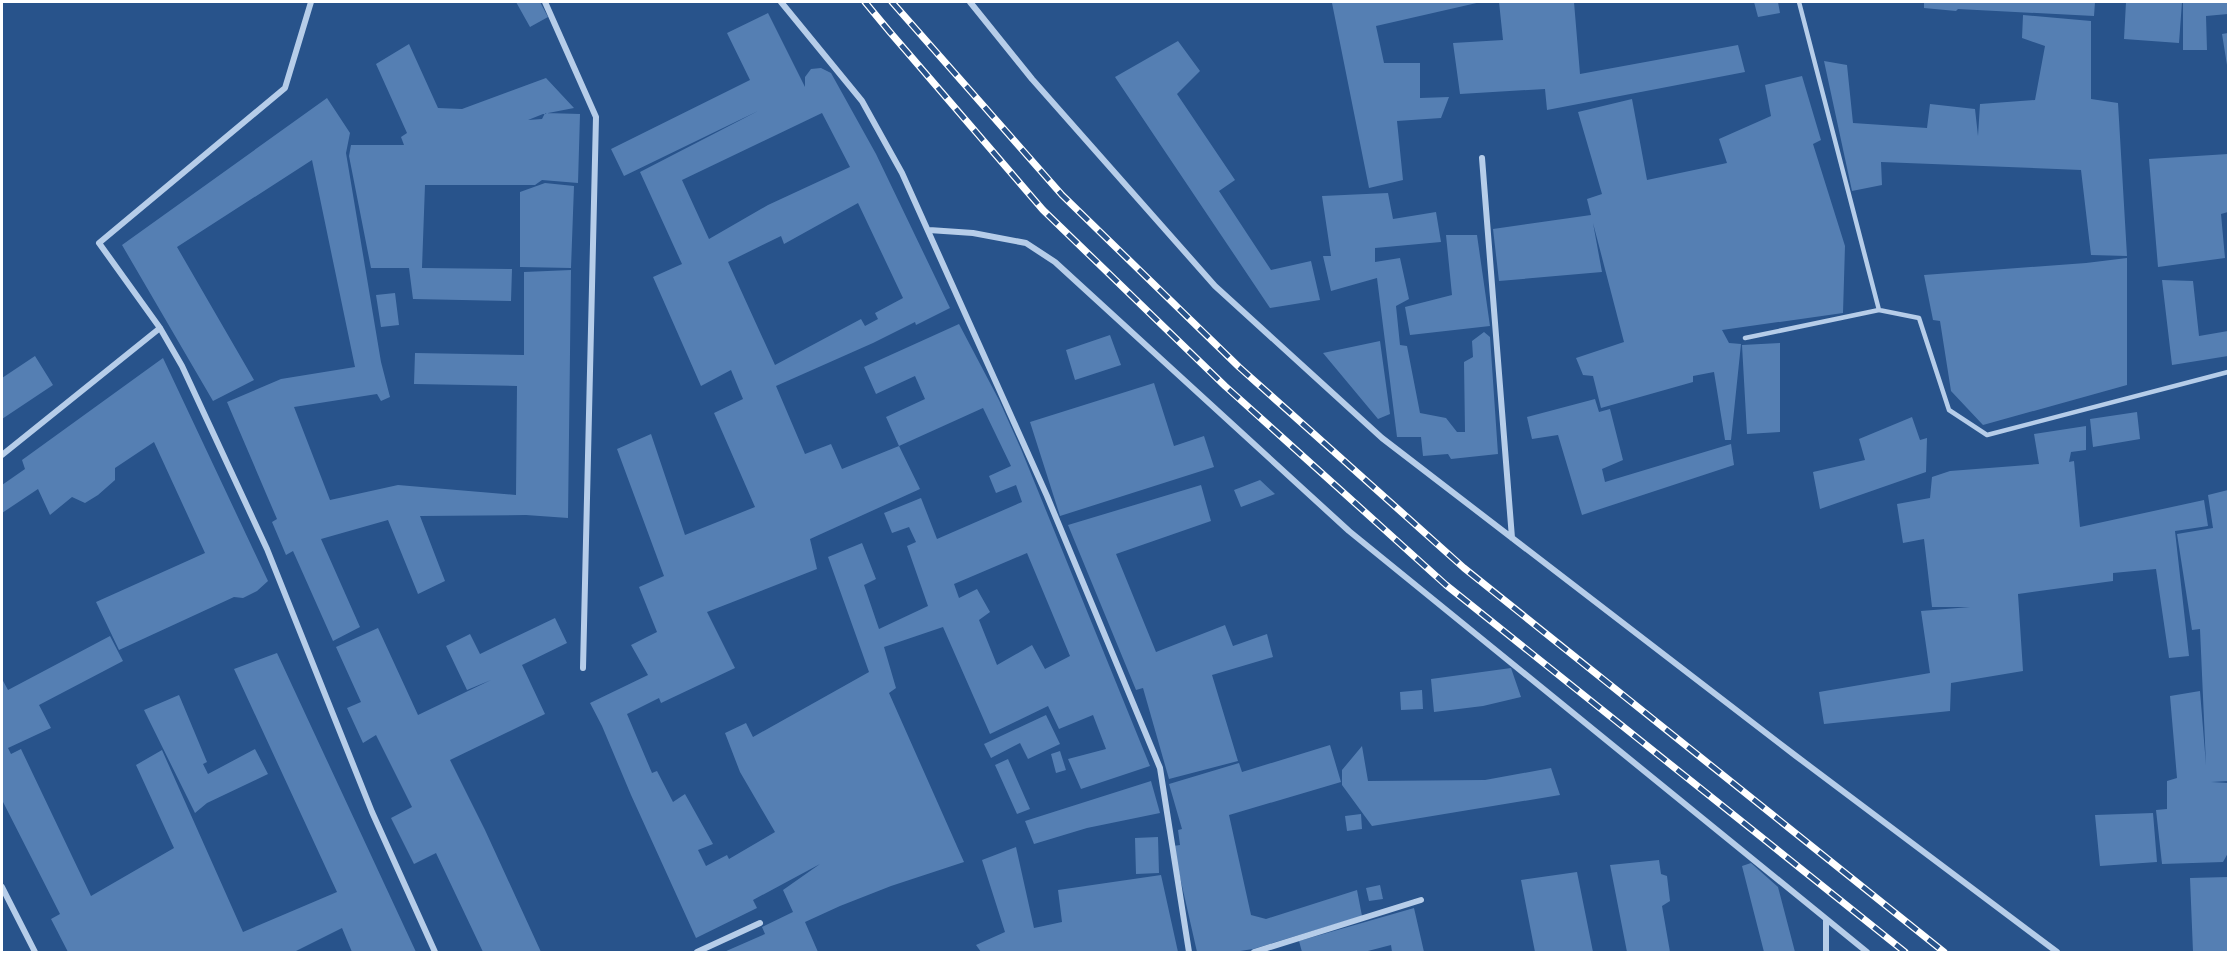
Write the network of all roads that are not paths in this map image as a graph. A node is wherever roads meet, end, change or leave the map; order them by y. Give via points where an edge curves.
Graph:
1 (311, 2) edge
2 (545, 2) edge
3 (781, 2) edge
4 (970, 2) edge
5 (1799, 2) edge
6 (1482, 158) dead end
7 (929, 230) junction
8 (1879, 310) junction
9 (160, 328) junction
10 (1745, 338) dead end
11 (2229, 372) edge
12 (2, 455) edge
13 (1512, 538) junction
14 (583, 668) dead end
15 (2, 887) edge
16 (1421, 900) dead end
17 (1826, 919) junction
18 (760, 923) dead end
19 (35, 952) edge
20 (435, 952) edge
21 (697, 952) edge
22 (1189, 952) edge
23 (1254, 952) edge
24 (1826, 952) edge
25 (1867, 952) edge
26 (2057, 952) edge

1 - 9 street via 285,88 99,243
2 - 14 street via 596,117
3 - 7 street via 862,101
4 - 13 street via 1032,79 1215,286 1382,438
5 - 8 lane
6 - 13 street
7 - 17 street via 1026,243 1055,262 1349,531
7 - 22 street via 1047,496 1160,768
8 - 10 lane
8 - 11 lane via 1919,318 1949,410 1987,435
9 - 12 street
9 - 20 street via 182,366 267,549 372,812
13 - 26 street
15 - 19 street
16 - 23 street
17 - 24 street
17 - 25 street
18 - 21 street

